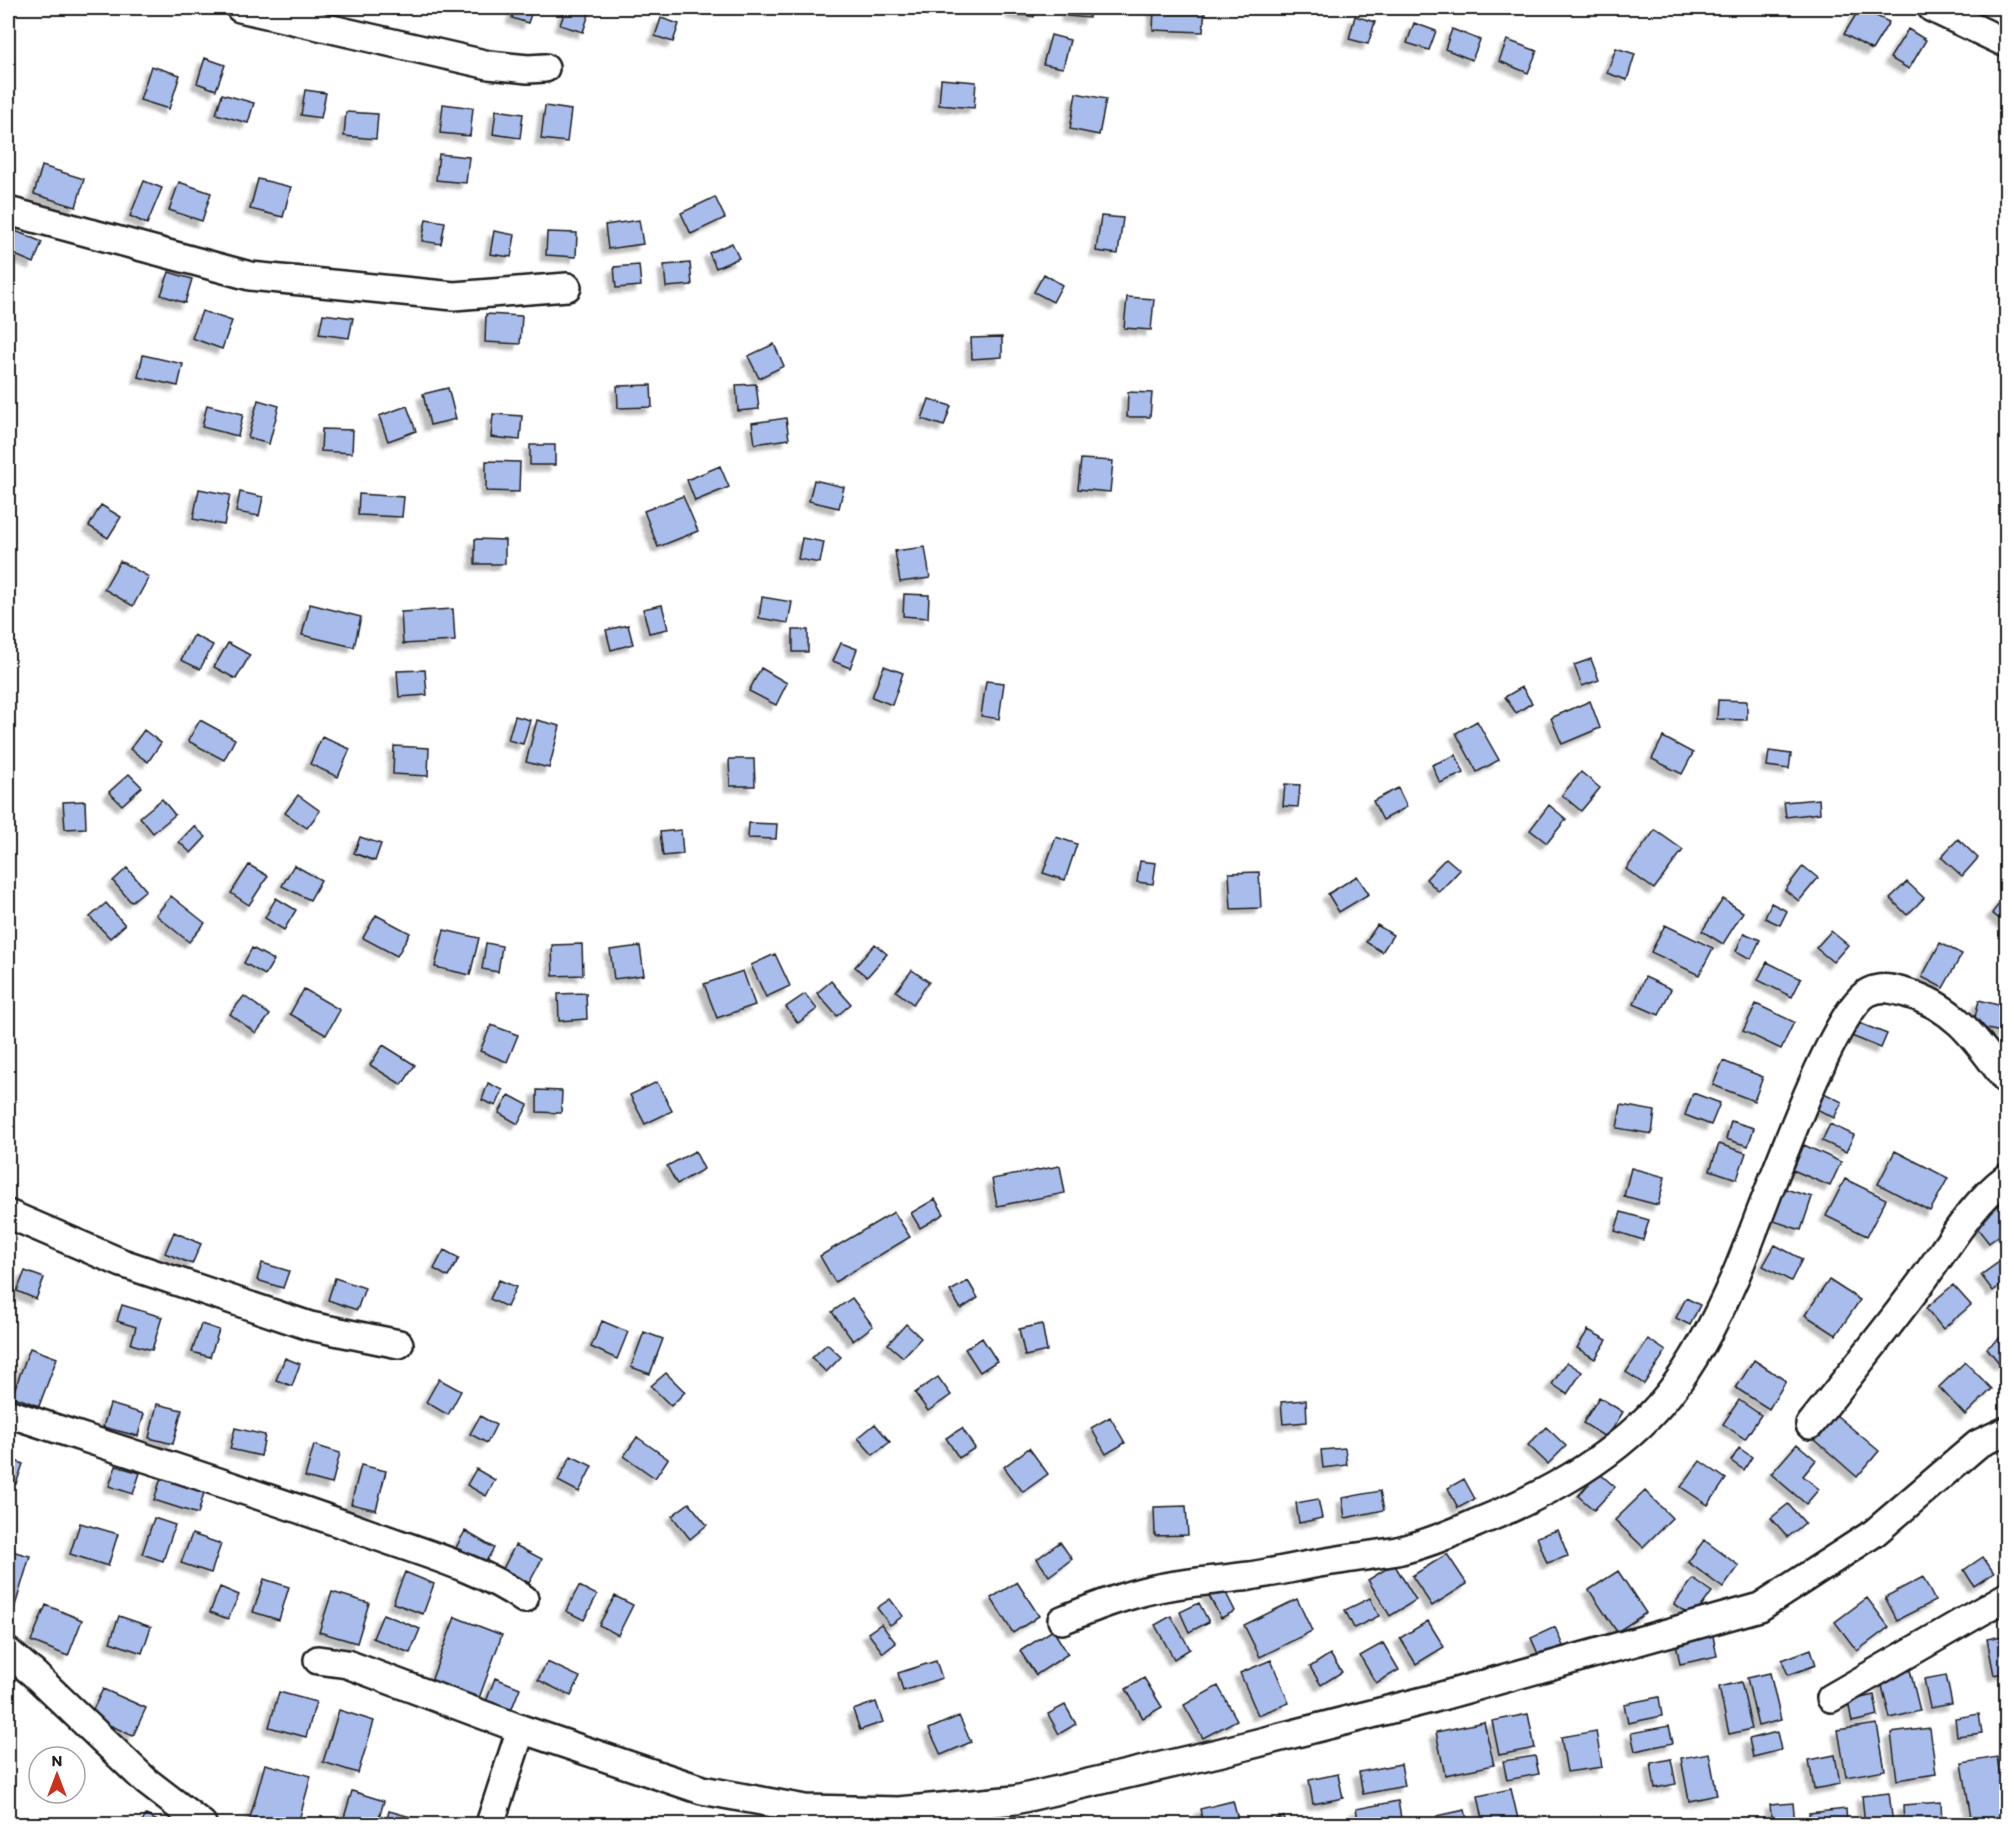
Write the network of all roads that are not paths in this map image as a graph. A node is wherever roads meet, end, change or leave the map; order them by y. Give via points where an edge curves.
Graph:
1 (240, 8) edge
2 (1932, 8) edge
3 (2007, 43) edge
4 (545, 68) dead end
5 (8, 211) edge
6 (567, 287) dead end
7 (2007, 1080) edge
8 (2007, 1178) edge
9 (8, 1214) edge
10 (399, 1344) dead end
11 (8, 1413) edge
12 (1810, 1425) dead end
13 (2007, 1431) edge
14 (2007, 1597) edge
15 (524, 1599) dead end
16 (1062, 1620) dead end
17 (8, 1652) edge
18 (318, 1660) dead end
19 (1831, 1698) dead end
20 (521, 1729) junction
21 (202, 1824) edge
22 (490, 1824) edge

1 - 4 street via 489,65
2 - 3 street
5 - 6 street via 250,276 454,296
7 - 16 street via 1965,1026 1927,999 1888,987 1867,993 1850,1011 1831,1044 1736,1276 1705,1340 1669,1395 1631,1436 1575,1475 1509,1510 1451,1534 1399,1550 1153,1589
8 - 12 street via 1975,1210
9 - 10 street via 133,1267 310,1326
11 - 15 street via 259,1494 421,1552 506,1587
13 - 20 street via 1978,1444 1874,1533 1760,1607 1431,1699 1015,1800 899,1811 806,1809 702,1790
14 - 19 street
17 - 21 street via 146,1781
18 - 20 street via 347,1664
20 - 22 street

